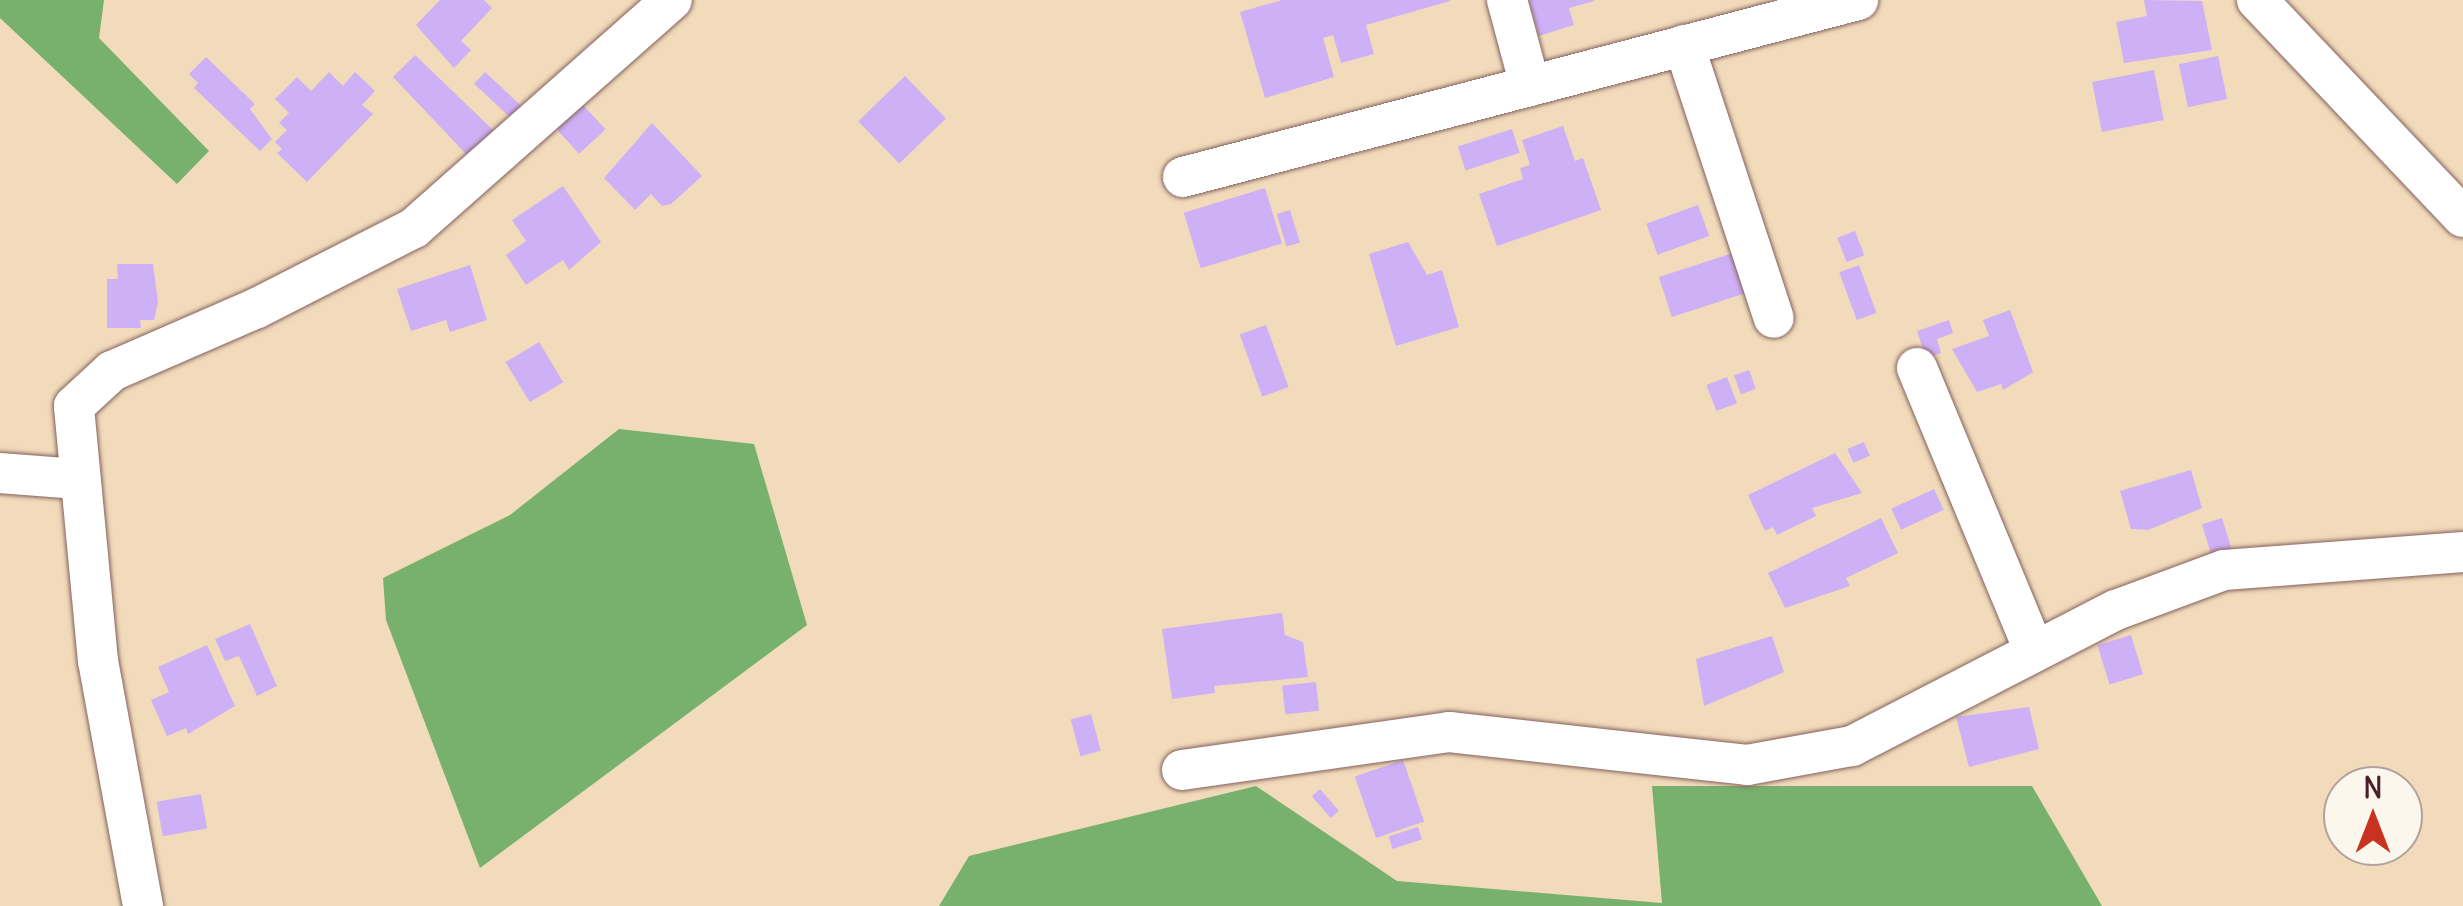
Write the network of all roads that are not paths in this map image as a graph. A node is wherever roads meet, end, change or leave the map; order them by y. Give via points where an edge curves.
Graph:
1 (672, 0) edge
2 (1507, 0) edge
3 (1858, 0) edge
4 (2257, 0) edge
5 (1684, 45) junction
6 (1530, 86) junction
7 (1183, 177) dead end
8 (2463, 217) edge
9 (1774, 318) dead end
10 (1917, 368) dead end
11 (0, 472) edge
12 (78, 479) junction
13 (2463, 552) edge
14 (2034, 651) junction
15 (1182, 770) dead end
16 (143, 906) edge

1 - 12 street via 414,228 257,308 112,371 74,406
2 - 6 street
3 - 5 street
4 - 8 street
5 - 6 street
5 - 9 street
6 - 7 street
10 - 14 street
11 - 12 street
12 - 16 street via 98,661
13 - 14 street via 2224,570 2116,610
14 - 15 street via 1852,746 1747,765 1449,732

